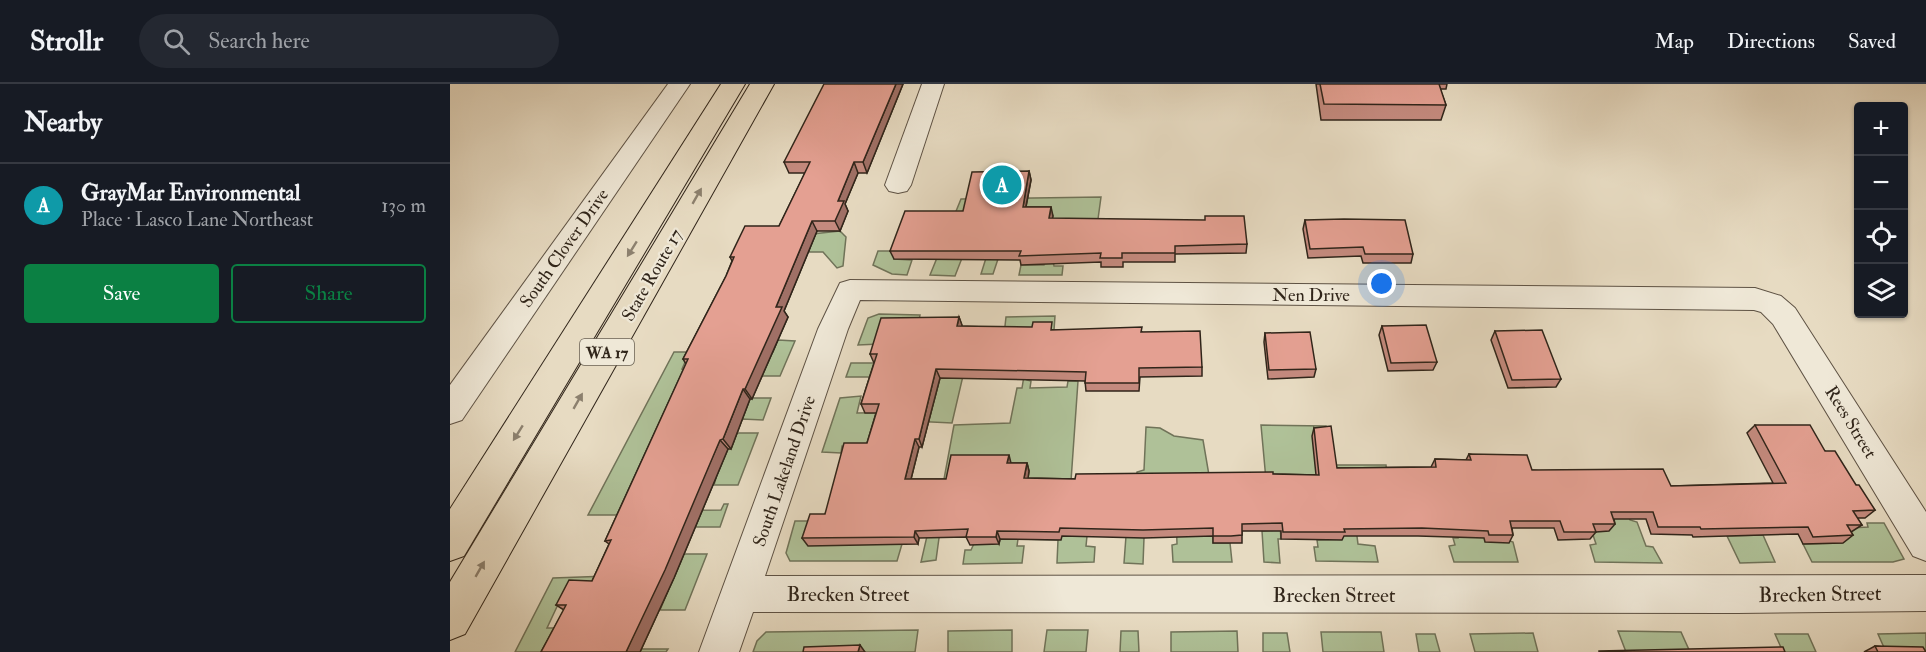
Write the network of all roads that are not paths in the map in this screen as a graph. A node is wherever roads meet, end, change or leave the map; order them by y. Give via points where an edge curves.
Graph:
1 (679, 84) edge
2 (733, 84) edge
3 (762, 84) edge
4 (933, 84) edge
5 (898, 185) dead end
6 (850, 290) joint
7 (1771, 304) joint
8 (450, 411) edge
9 (450, 543) edge
10 (1926, 544) edge
11 (1926, 593) edge
12 (741, 594) junction
13 (450, 620) edge
14 (719, 652) edge

1 - 8 street, South Clover Drive
2 -> 9 highway, State Route 17 / WA 17
13 -> 3 highway, State Route 17 / WA 17
4 - 5 street
6 - 7 street, Nen Drive via 1755,299
6 - 12 street, South Lakeland Drive
7 - 10 street, Rees Street via 1784,316
11 - 12 street, Brecken Street
12 - 14 street, South Lakeland Drive

